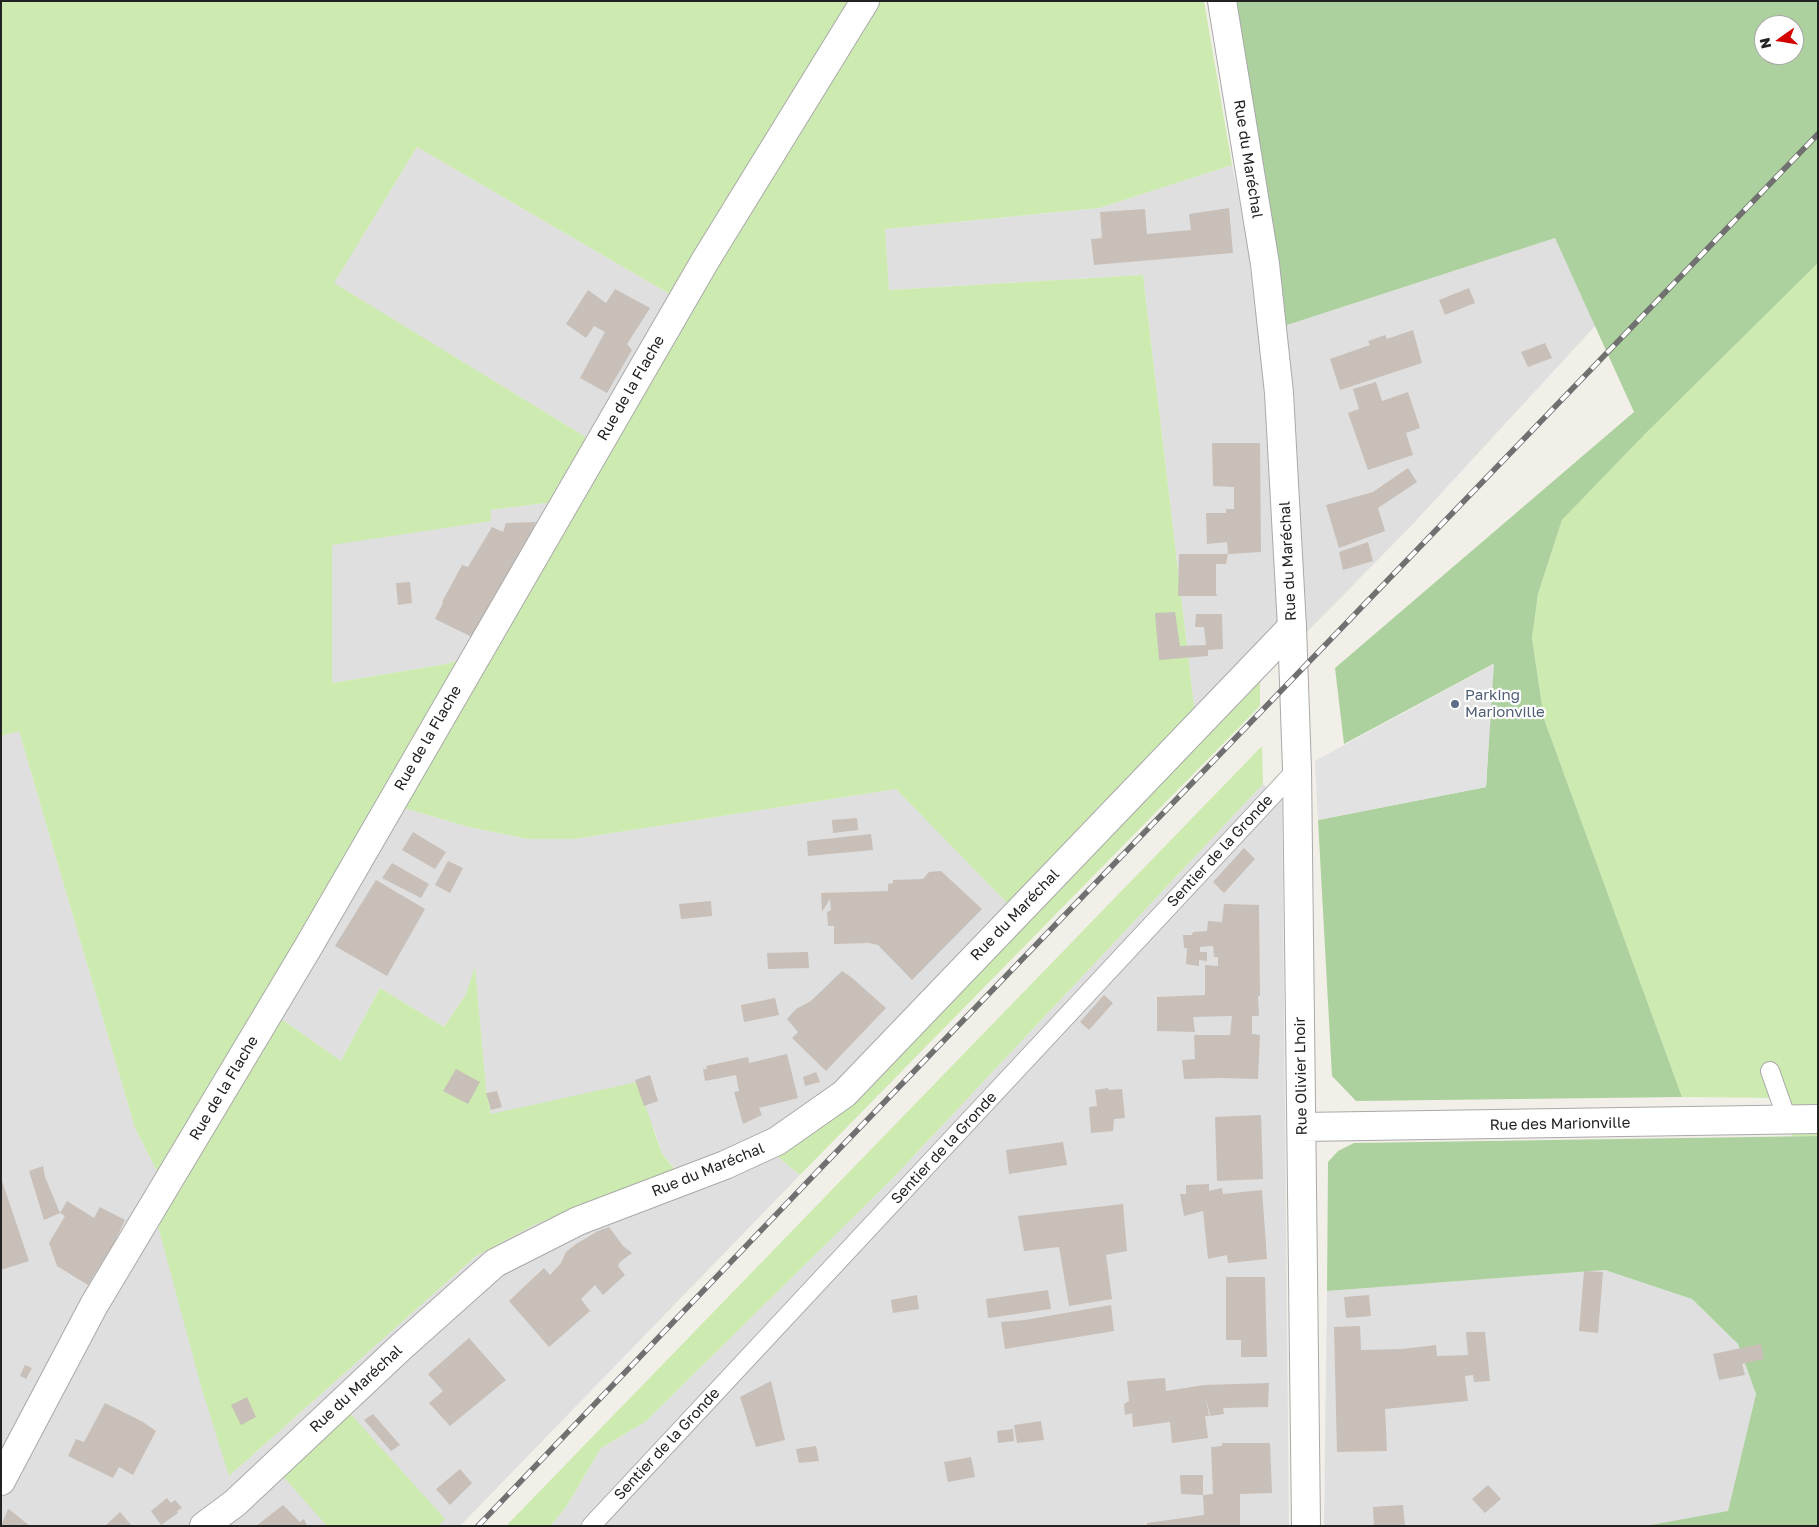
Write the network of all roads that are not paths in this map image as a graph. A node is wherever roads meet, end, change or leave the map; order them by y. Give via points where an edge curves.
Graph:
1 (865, 1) edge
2 (1222, 1) edge
3 (1292, 627) junction
4 (1297, 769) junction
5 (1770, 1071) dead end
6 (1787, 1119) junction
7 (1818, 1119) edge
8 (1302, 1127) junction
9 (1, 1480) edge
10 (204, 1526) edge
11 (591, 1526) edge
12 (1306, 1526) edge

1 - 9 street, Rue de la Flache via 705,261 307,949 94,1305
2 - 3 street, Rue du Maréchal via 1265,264 1280,393
3 - 4 street, Rue Olivier Lhoir
3 - 10 street, Rue du Maréchal via 844,1094 777,1141 725,1165 578,1221 495,1263 235,1503
4 - 8 street, Rue Olivier Lhoir
4 - 11 lane, Sentier de la Gronde
5 - 6 lane
6 - 7 street, Rue des Marionville
6 - 8 street, Rue des Marionville
8 - 12 street, Rue Olivier Lhoir

